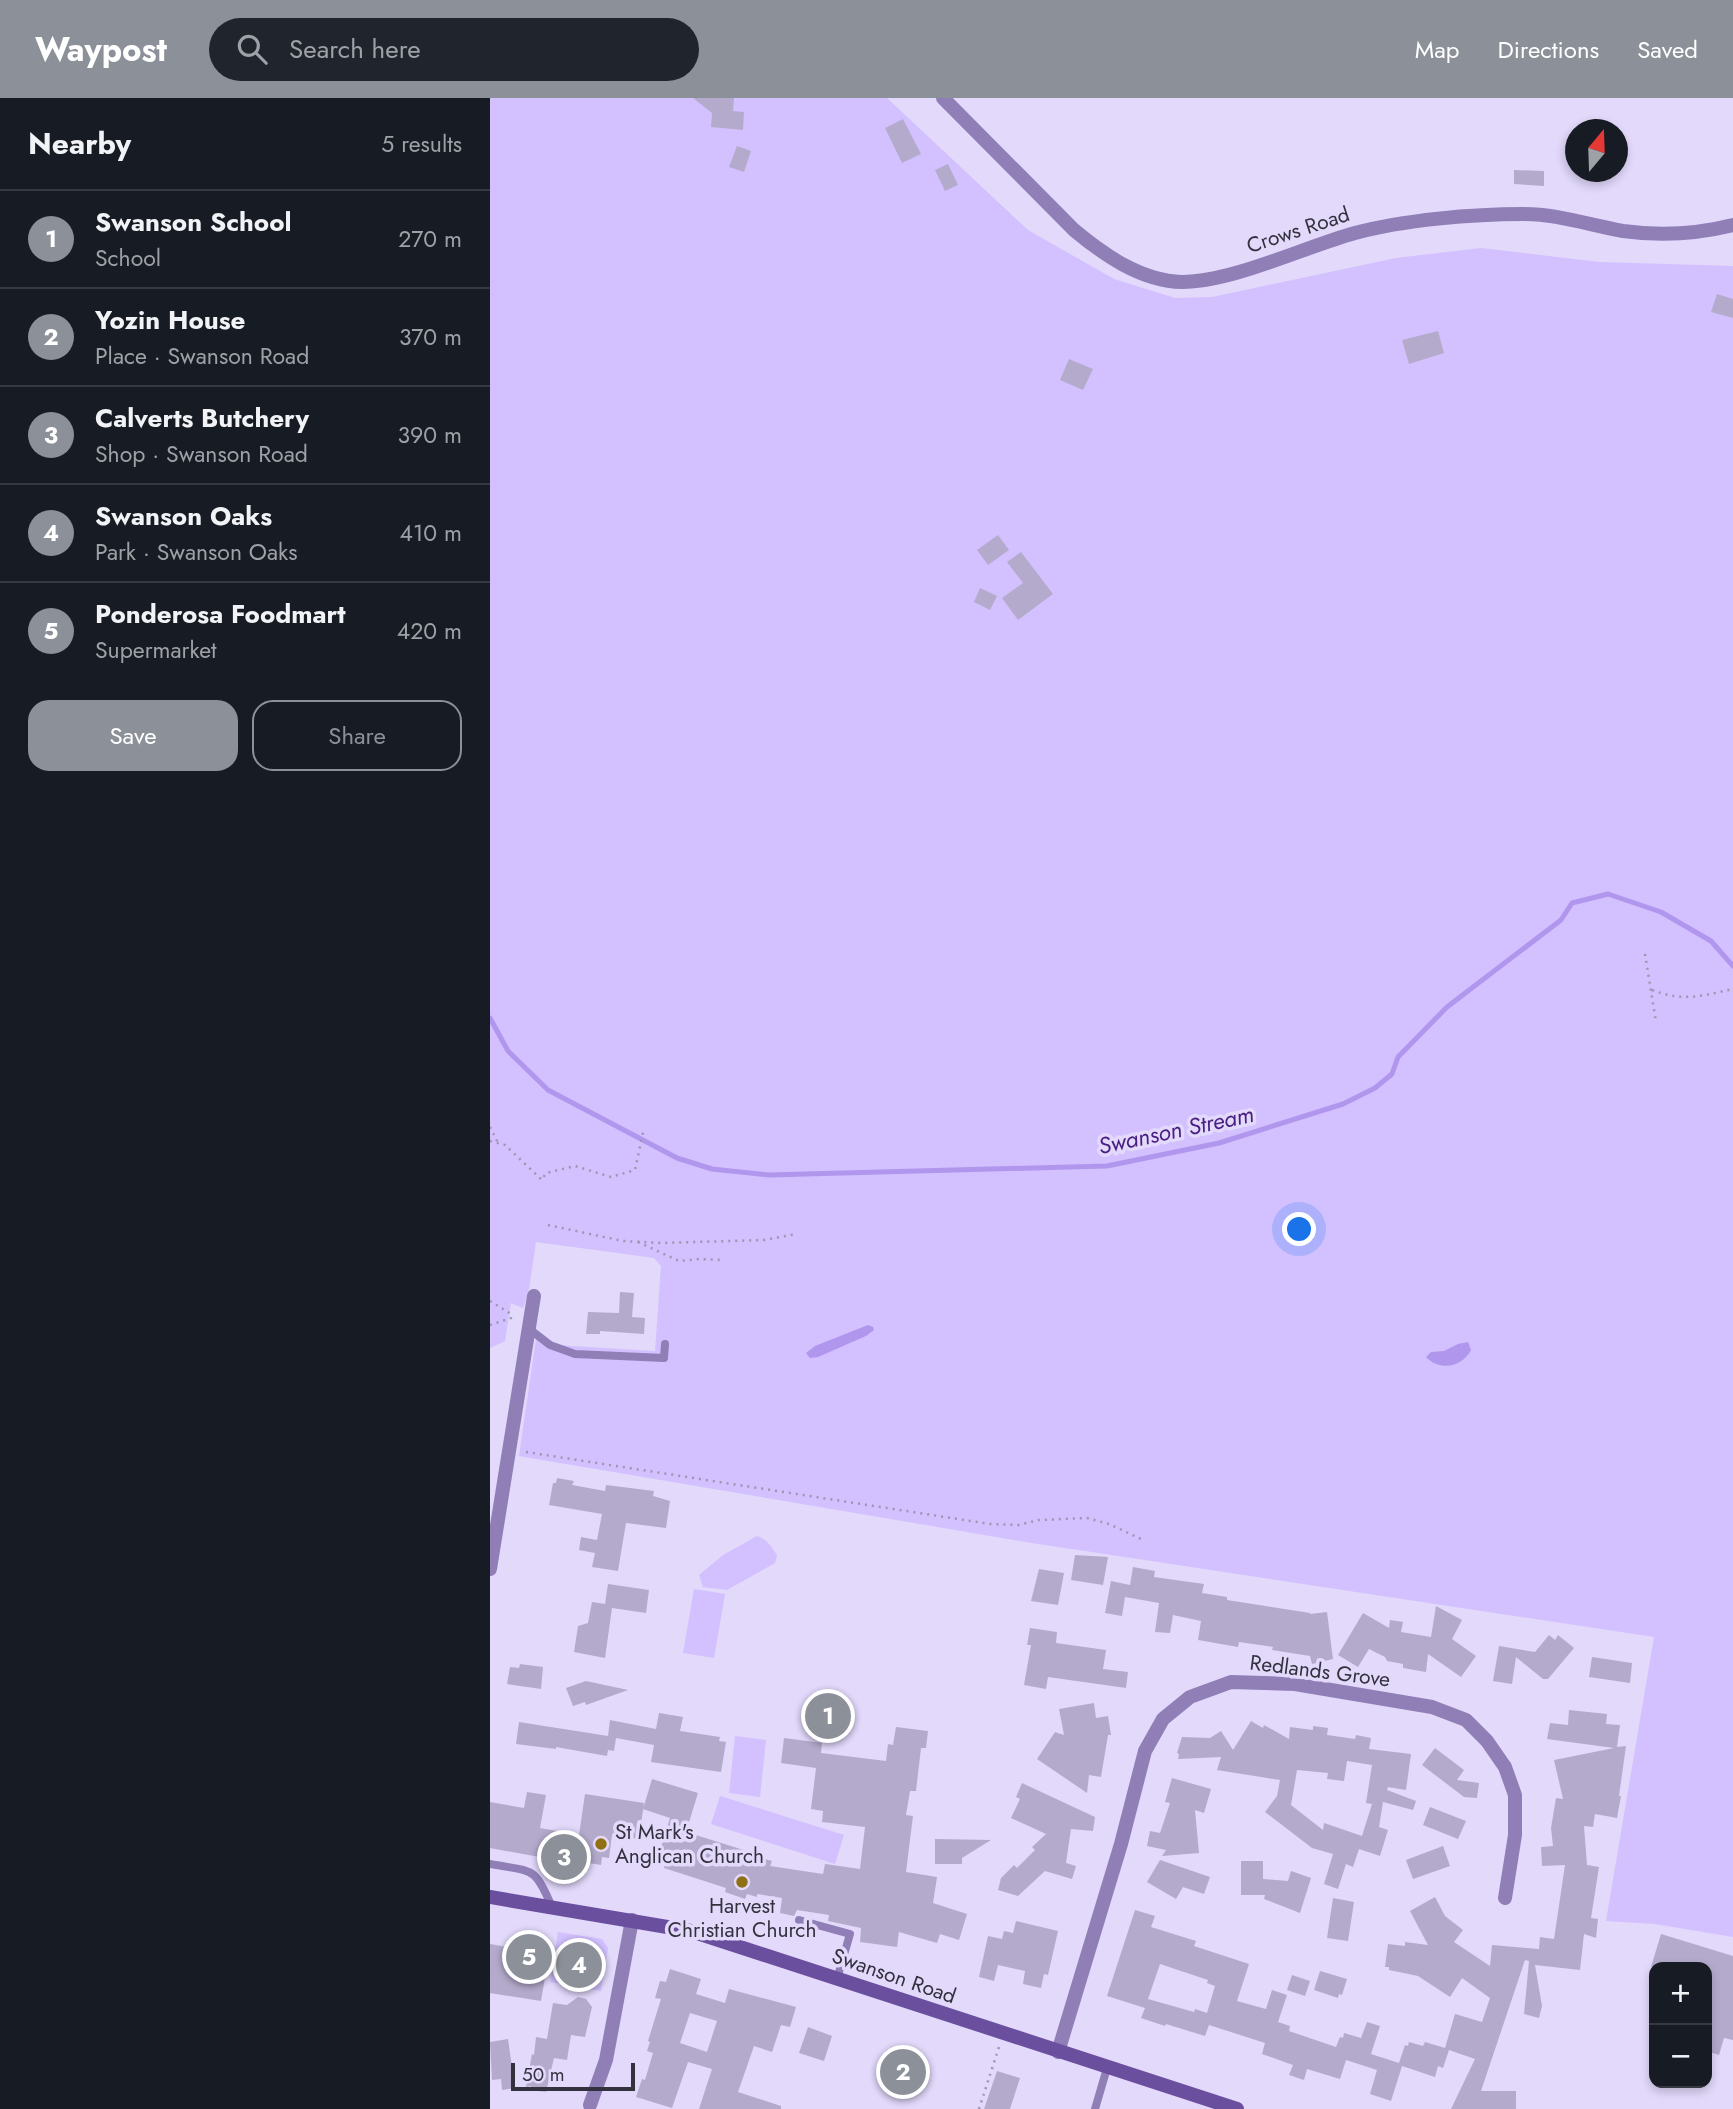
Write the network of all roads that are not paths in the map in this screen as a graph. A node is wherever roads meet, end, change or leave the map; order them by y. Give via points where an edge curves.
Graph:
1 (943, 98) edge
2 (1733, 225) edge
3 (534, 1296) dead end
4 (527, 1327) junction
5 (665, 1343) dead end
6 (490, 1569) edge
7 (490, 1864) edge
8 (490, 1897) edge
9 (1505, 1898) dead end
10 (552, 1907) junction
11 (632, 1920) junction
12 (799, 1920) dead end
13 (837, 1979) junction
14 (1058, 2052) junction
15 (1107, 2067) junction
16 (590, 2105) dead end
17 (1095, 2109) edge
18 (1237, 2109) edge

1 - 2 street, Crows Road via 1074,230 1121,263 1162,279 1203,280 1355,233 1464,218 1525,214 1674,234
3 - 4 street
4 - 5 lane via 550,1345 575,1353 664,1358
4 - 6 street
7 - 10 lane via 533,1871
8 - 10 main road, Swanson Road
9 - 14 street, Redlands Grove via 1515,1835 1515,1795 1505,1767 1466,1720 1433,1707 1322,1689 1231,1682 1190,1697 1163,1719 1145,1751
10 - 11 main road, Swanson Road
11 - 13 main road, Swanson Road via 691,1931
11 - 16 street via 606,2060
12 - 13 lane via 850,1934
13 - 14 main road, Swanson Road
14 - 15 main road, Swanson Road
15 - 17 lane
15 - 18 main road, Swanson Road

